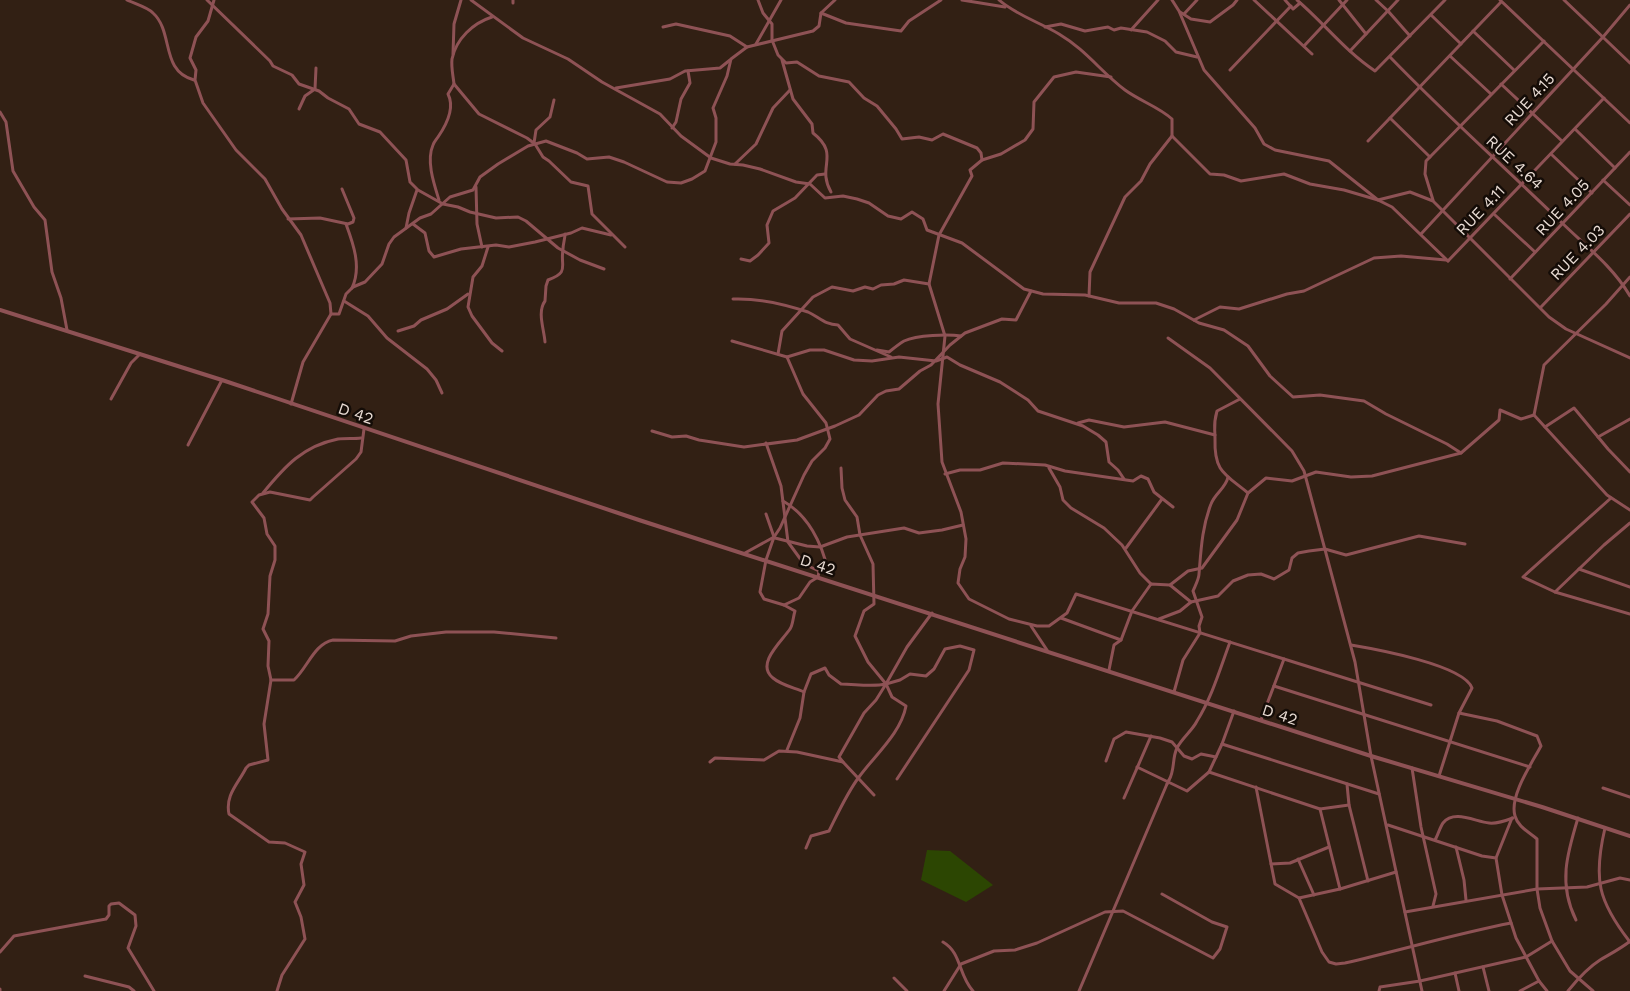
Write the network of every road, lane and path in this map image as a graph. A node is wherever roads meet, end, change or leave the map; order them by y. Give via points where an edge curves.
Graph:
1 (127, 0) edge
2 (207, 0) edge
3 (214, 0) edge
4 (461, 0) edge
5 (471, 0) edge
6 (759, 0) edge
7 (781, 0) edge
8 (835, 0) edge
9 (941, 0) edge
10 (962, 0) edge
11 (999, 0) edge
12 (1158, 0) edge
13 (1172, 0) edge
14 (1197, 0) edge
15 (1237, 0) edge
16 (1254, 0) edge
17 (1285, 0) edge
18 (1339, 0) edge
19 (1347, 0) edge
20 (1376, 0) edge
21 (1398, 0) edge
22 (1445, 0) edge
23 (1564, 0) edge
24 (1299, 1) edge
25 (1500, 1) edge
26 (1343, 4) junction
27 (1630, 5) edge
28 (213, 6) junction
29 (1291, 6) junction
30 (1006, 7) junction
31 (1388, 11) junction
32 (1179, 12) junction
33 (821, 14) junction
34 (1184, 15) junction
35 (1431, 15) junction
36 (492, 17) junction
37 (769, 21) junction
38 (1276, 21) junction
39 (1323, 25) junction
40 (663, 27) dead end
41 (1045, 27) junction
42 (1130, 30) junction
43 (1473, 31) junction
44 (1366, 34) junction
45 (1410, 36) junction
46 (1603, 37) junction
47 (772, 40) junction
48 (1544, 41) junction
49 (756, 44) junction
50 (1461, 44) junction
51 (1304, 46) junction
52 (747, 47) junction
53 (1350, 51) junction
54 (1312, 54) dead end
55 (1450, 56) junction
56 (452, 57) junction
57 (1390, 57) junction
58 (782, 58) junction
59 (1198, 58) junction
60 (731, 59) junction
61 (1630, 63) edge
62 (316, 68) dead end
63 (1574, 69) junction
64 (1230, 70) dead end
65 (1514, 70) junction
66 (687, 71) junction
67 (1111, 77) junction
68 (195, 80) junction
69 (454, 84) junction
70 (1502, 84) junction
71 (615, 88) junction
72 (1420, 88) junction
73 (315, 89) junction
74 (790, 90) junction
75 (1491, 94) junction
76 (1604, 98) junction
77 (554, 100) dead end
78 (299, 109) dead end
79 (0, 112) edge
80 (1532, 113) junction
81 (1390, 117) junction
82 (1630, 123) edge
83 (1460, 127) junction
84 (672, 128) junction
85 (1575, 129) junction
86 (1172, 136) junction
87 (1368, 141) dead end
88 (1562, 141) junction
89 (534, 143) junction
90 (1630, 152) edge
91 (1551, 154) junction
92 (1492, 156) junction
93 (1430, 157) junction
94 (711, 158) junction
95 (982, 159) junction
96 (735, 164) junction
97 (1615, 168) junction
98 (825, 174) junction
99 (1603, 180) junction
100 (810, 184) junction
101 (1521, 184) junction
102 (476, 187) junction
103 (342, 189) dead end
104 (417, 190) junction
105 (831, 192) dead end
106 (1592, 192) junction
107 (439, 200) junction
108 (1378, 200) junction
109 (1433, 201) junction
110 (443, 204) junction
111 (1630, 205) edge
112 (1442, 211) junction
113 (477, 214) junction
114 (1494, 214) junction
115 (1630, 214) edge
116 (288, 219) junction
117 (346, 224) junction
118 (413, 224) junction
119 (1563, 224) junction
120 (406, 228) junction
121 (565, 234) junction
122 (1420, 234) junction
123 (612, 235) junction
124 (939, 235) junction
125 (1470, 239) junction
126 (547, 240) junction
127 (488, 247) junction
128 (625, 247) dead end
129 (482, 248) junction
130 (562, 250) junction
131 (1535, 252) junction
132 (1594, 252) junction
133 (741, 259) dead end
134 (1448, 261) junction
135 (604, 269) dead end
136 (1630, 277) edge
137 (1510, 279) junction
138 (929, 284) junction
139 (1623, 284) junction
140 (352, 288) junction
141 (1031, 291) junction
142 (470, 293) junction
143 (1089, 296) junction
144 (1630, 296) edge
145 (733, 299) dead end
146 (344, 301) junction
147 (1540, 307) junction
148 (0, 310) edge
149 (800, 310) junction
150 (331, 314) junction
151 (1194, 320) junction
152 (67, 330) junction
153 (398, 331) dead end
154 (1575, 334) junction
155 (945, 336) junction
156 (961, 336) junction
157 (1168, 338) dead end
158 (732, 341) dead end
159 (545, 342) dead end
160 (873, 350) junction
161 (945, 350) junction
162 (502, 351) dead end
163 (140, 354) junction
164 (778, 354) junction
165 (787, 357) junction
166 (892, 357) junction
167 (1630, 358) edge
168 (943, 359) junction
169 (936, 360) junction
170 (222, 380) junction
171 (442, 393) dead end
172 (111, 399) dead end
173 (1240, 399) junction
174 (291, 404) junction
175 (1534, 415) junction
176 (1630, 419) edge
177 (1077, 424) junction
178 (1545, 427) junction
179 (364, 429) junction
180 (828, 430) junction
181 (652, 431) dead end
182 (1215, 435) junction
183 (1598, 437) junction
184 (362, 438) junction
185 (766, 443) junction
186 (188, 445) dead end
187 (1461, 453) junction
188 (1048, 466) junction
189 (841, 468) dead end
190 (1630, 472) edge
191 (945, 474) junction
192 (1305, 476) junction
193 (1228, 477) junction
194 (1124, 479) junction
195 (263, 493) junction
196 (1248, 493) junction
197 (1611, 498) junction
198 (1162, 499) junction
199 (783, 501) junction
200 (789, 505) junction
201 (1173, 507) dead end
202 (1630, 510) edge
203 (766, 514) dead end
204 (784, 516) junction
205 (1630, 523) edge
206 (963, 525) junction
207 (860, 535) junction
208 (774, 537) junction
209 (788, 542) junction
210 (1465, 544) dead end
211 (820, 547) junction
212 (1126, 549) junction
213 (1325, 549) junction
214 (745, 553) junction
215 (766, 560) junction
216 (1199, 569) junction
217 (1579, 569) junction
218 (819, 574) junction
219 (1151, 584) junction
220 (1170, 585) junction
221 (1630, 587) edge
222 (1555, 592) junction
223 (875, 595) junction
224 (1191, 603) junction
225 (1197, 603) junction
226 (784, 605) junction
227 (1132, 611) junction
228 (932, 613) junction
229 (1630, 614) edge
230 (1061, 618) junction
231 (1158, 620) junction
232 (1030, 625) junction
233 (1200, 633) junction
234 (556, 638) dead end
235 (1121, 640) junction
236 (1230, 642) junction
237 (1351, 645) junction
238 (1047, 650) junction
239 (1284, 659) junction
240 (1109, 670) junction
241 (271, 680) junction
242 (1359, 681) junction
243 (886, 684) junction
244 (1274, 686) junction
245 (804, 692) junction
246 (1174, 692) junction
247 (1207, 702) junction
248 (1431, 705) dead end
249 (1234, 711) junction
250 (1459, 713) junction
251 (1365, 715) junction
252 (1261, 720) junction
253 (1151, 736) junction
254 (1449, 741) junction
255 (1222, 744) junction
256 (1176, 749) junction
257 (787, 751) junction
258 (1371, 756) junction
259 (1216, 757) junction
260 (1106, 761) dead end
261 (710, 762) dead end
262 (843, 762) junction
263 (1137, 767) junction
264 (1530, 767) junction
265 (1412, 768) junction
266 (1209, 772) junction
267 (1439, 777) junction
268 (858, 778) junction
269 (897, 779) dead end
270 (1347, 784) junction
271 (1256, 788) junction
272 (1603, 788) dead end
273 (1379, 794) junction
274 (874, 795) dead end
275 (1630, 797) edge
276 (1124, 798) dead end
277 (1514, 799) junction
278 (1349, 804) junction
279 (1320, 809) junction
280 (1514, 813) junction
281 (1513, 818) junction
282 (1578, 818) junction
283 (1388, 825) junction
284 (1605, 828) junction
285 (1423, 836) junction
286 (1630, 836) edge
287 (1435, 840) junction
288 (1329, 847) junction
289 (1456, 847) junction
290 (806, 848) dead end
291 (1496, 858) junction
292 (1298, 860) junction
293 (1271, 864) junction
294 (1396, 872) junction
295 (1629, 880) edge
296 (1368, 881) junction
297 (1598, 882) junction
298 (1630, 887) edge
299 (1566, 888) junction
300 (1340, 889) junction
301 (1537, 889) junction
302 (1162, 894) dead end
303 (1314, 895) junction
304 (1502, 895) junction
305 (1299, 898) junction
306 (1466, 900) junction
307 (1433, 906) junction
308 (1111, 912) junction
309 (1405, 912) junction
310 (1576, 920) dead end
311 (1511, 923) junction
312 (1552, 941) junction
313 (943, 942) dead end
314 (1630, 942) edge
315 (1413, 947) junction
316 (0, 952) edge
317 (1526, 957) junction
318 (961, 964) junction
319 (1483, 967) junction
320 (1455, 973) junction
321 (85, 976) dead end
322 (894, 978) dead end
323 (1578, 978) junction
324 (1420, 981) junction
325 (1539, 981) junction
326 (134, 991) edge
327 (154, 991) edge
328 (277, 991) edge
329 (907, 991) edge
330 (944, 991) edge
331 (973, 991) edge
332 (1079, 991) edge
333 (1379, 991) edge
334 (1422, 991) edge
335 (1459, 991) edge
336 (1489, 991) edge
337 (1520, 991) edge
338 (1547, 991) edge
339 (1568, 991) edge
340 (1593, 991) edge

1 - 68 street via 152,12 163,28 175,67 185,78
2 - 28 street
3 - 28 street
4 - 56 street via 454,24
5 - 36 street
6 - 37 street
7 - 37 street
8 - 33 street
9 - 33 street via 909,21 901,31 846,23
10 - 30 street
11 - 30 street
12 - 42 street
13 - 32 street
14 - 34 street
15 - 34 street via 1210,22
16 - 38 street
17 - 29 street
18 - 26 street
19 - 26 street
20 - 31 street
21 - 31 street
22 - 35 street
23 - 46 street
24 - 29 street via 1293,9
24 - 39 street
25 - 43 street
25 - 48 street
26 - 39 street
26 - 44 street
27 - 46 street, RUE 4.15
28 - 68 street via 196,37 190,58 196,70
28 - 73 street via 273,66 292,75 299,84
29 - 38 street
30 - 41 street
31 - 44 street
31 - 45 street
32 - 34 street
32 - 59 street
33 - 47 street via 819,26 813,31
35 - 45 street
35 - 50 street
36 - 56 street via 472,27
36 - 71 street
37 - 47 street
37 - 49 street
38 - 51 street
38 - 64 street
39 - 51 street
39 - 53 street
40 - 52 street via 676,24 730,36
41 - 42 street via 1061,24 1085,31 1108,27
41 - 67 street via 1085,52
42 - 59 street via 1147,32 1176,52
43 - 50 street
43 - 65 street
44 - 53 street
45 - 57 street
46 - 61 street
46 - 63 street, RUE 4.15
47 - 49 street
47 - 58 street
48 - 63 street
48 - 65 street
49 - 52 street
50 - 55 street
51 - 54 street
52 - 60 street
53 - 57 street via 1374,71
55 - 72 street
55 - 75 street
56 - 69 street
57 - 72 street, RUE 4.64
58 - 74 street
58 - 95 street via 819,76 849,82 877,106 902,140 932,140 943,134 977,148
59 - 108 street via 1204,70 1256,128 1264,144 1275,150 1329,161
60 - 66 street via 720,68
60 - 94 street via 713,108 716,142
62 - 73 street
63 - 76 street
63 - 80 street, RUE 4.15
65 - 70 street
66 - 71 street via 670,80
66 - 84 street via 690,82
67 - 86 street via 1172,119
67 - 95 street via 1076,72 1054,77 1034,102 1033,129 1025,141
68 - 116 street via 203,104 218,128 245,161 260,172
69 - 89 street via 479,114
69 - 107 street via 448,94 451,111 432,145 430,165
70 - 75 street
70 - 80 street
71 - 84 street via 660,114
72 - 81 street
72 - 83 street, RUE 4.64
73 - 78 street via 305,96
73 - 104 street via 349,109 359,124 380,132 406,160 410,182
74 - 96 street via 772,108 756,144
74 - 98 street via 812,124 813,134 826,147
75 - 83 street
76 - 82 street
76 - 85 street, RUE 4.11
77 - 89 street via 550,117 536,130
79 - 152 street via 6,122 13,171 45,220 52,272
80 - 88 street
80 - 92 street, RUE 4.15
81 - 87 street
81 - 93 street
83 - 92 street, RUE 4.64
83 - 93 street
84 - 94 street
85 - 88 street, RUE 4.11
85 - 97 street
86 - 108 street via 1210,174 1241,181 1284,174
86 - 143 street via 1125,197 1090,272
88 - 91 street, RUE 4.11
89 - 94 street via 550,142 587,159 609,157 667,182 681,183 701,175
89 - 102 street via 480,177
89 - 123 street via 543,157 571,182 588,186 592,214
90 - 97 street, RUE 4.05
91 - 101 street, RUE 4.11
91 - 106 street
92 - 101 street, RUE 4.64
92 - 112 street, RUE 4.15
93 - 109 street via 1425,174
94 - 96 street
95 - 124 street via 970,170 972,176 964,193
96 - 100 street
97 - 99 street, RUE 4.05
98 - 100 street via 817,175
98 - 105 street
99 - 106 street, RUE 4.05
99 - 111 street
100 - 124 street via 825,198 843,196 863,201 888,216 901,219 912,212 923,219 927,230
100 - 133 street via 773,212 767,225 766,248 750,261
101 - 114 street, RUE 4.11
101 - 119 street, RUE 4.64
102 - 110 street via 450,197
102 - 113 street
103 - 117 street via 354,218 354,222
104 - 107 street
104 - 120 street
106 - 119 street, RUE 4.05
107 - 110 street
108 - 109 street via 1410,192
108 - 122 street via 1392,207
109 - 112 street
110 - 113 street
110 - 118 street
112 - 122 street, RUE 4.15
112 - 125 street
113 - 126 street via 518,217
113 - 129 street
114 - 125 street, RUE 4.11
114 - 131 street
115 - 132 street, RUE 4.03
116 - 117 street via 320,218
116 - 150 street via 307,245
117 - 140 street via 356,254
118 - 120 street
118 - 129 street via 425,233 434,257 454,250
119 - 131 street, RUE 4.05
119 - 132 street, RUE 4.64
120 - 140 street via 389,244 382,264 365,282
121 - 123 street via 582,228
121 - 126 street
121 - 130 street
122 - 134 street
123 - 128 street
124 - 138 street
124 - 141 street via 962,243
125 - 134 street, RUE 4.11
125 - 137 street
126 - 127 street
126 - 130 street
127 - 129 street
127 - 142 street via 482,266 473,277
130 - 135 street
130 - 159 street via 562,271 548,280 542,304
131 - 137 street, RUE 4.05
132 - 139 street, RUE 4.64
132 - 147 street, RUE 4.03
134 - 151 street via 1401,256 1374,258 1304,291 1239,309 1220,307
136 - 139 street
137 - 147 street
138 - 149 street via 904,280 853,291 832,287
138 - 155 street
139 - 144 street, RUE 4.64
139 - 154 street
140 - 146 street
141 - 143 street
141 - 156 street via 1016,320 1002,319
142 - 153 street via 447,309
142 - 162 street via 469,311
143 - 151 street via 1119,303 1156,303
145 - 149 street via 748,298
146 - 150 street via 339,314
146 - 171 street via 368,316 387,338 427,369
147 - 154 street
148 - 152 street, D 42 / D 42
149 - 160 street via 829,325 838,325 850,339
149 - 164 street via 782,331
150 - 174 street via 303,362
151 - 187 street via 1224,330 1248,346 1270,376 1293,397 1320,395 1364,400
152 - 163 street, D 42 / D 42
154 - 167 street
154 - 175 street via 1544,365
155 - 156 street
155 - 160 street via 906,340 889,352
155 - 161 street
156 - 161 street
157 - 173 street via 1209,368
158 - 164 street
160 - 166 street
161 - 168 street
161 - 169 street
163 - 170 street, D 42 / D 42
163 - 172 street
164 - 165 street
165 - 166 street via 810,350 824,350 854,360
165 - 180 street via 803,394
166 - 169 street
168 - 169 street
168 - 177 street via 947,357 1000,382 1038,411
168 - 191 street via 938,404
169 - 180 street via 899,389 878,395 859,415
170 - 174 street, D 42 / D 42
170 - 186 street
173 - 182 street via 1217,411
173 - 192 street via 1292,451
174 - 179 street, D 42 / D 42
175 - 178 street
175 - 187 street via 1521,419 1500,410 1499,420
176 - 183 street
177 - 182 street via 1089,420 1131,427 1165,422
177 - 194 street via 1106,442 1109,462
178 - 183 street via 1574,408
178 - 197 street
179 - 184 street
179 - 214 street, D 42 / D 42
180 - 185 street via 796,440
180 - 200 street via 830,439 812,461
181 - 185 street via 737,446
182 - 193 street via 1216,463
183 - 190 street
184 - 195 street via 336,440 307,449
184 - 195 street via 361,452 349,468 310,500
185 - 199 street
187 - 192 street via 1372,476 1316,472
188 - 191 street via 1004,463
188 - 194 street
188 - 212 street via 1063,500 1104,528
189 - 207 street via 845,500 857,517
191 - 206 street
192 - 196 street via 1292,481 1266,478
192 - 213 street
193 - 196 street
193 - 216 street via 1212,502 1202,537
194 - 198 street via 1148,479
195 - 241 street via 252,504 264,518 267,534 275,546 263,629 269,641
196 - 216 street via 1238,520
197 - 202 street
197 - 222 street via 1522,577
198 - 201 street
198 - 212 street
199 - 200 street
199 - 204 street
200 - 204 street
200 - 211 street via 810,525
203 - 208 street
204 - 208 street
204 - 209 street
205 - 217 street
206 - 207 street
206 - 232 street via 965,558 958,583 962,591 1009,619
207 - 211 street
207 - 223 street via 873,564
208 - 209 street
208 - 214 street
208 - 215 street
209 - 211 street
209 - 218 street via 804,564
210 - 213 street via 1419,536 1346,555
211 - 218 street via 828,572
212 - 219 street
213 - 225 street via 1298,553 1289,570 1274,579 1248,575 1233,581 1218,596
213 - 237 street
214 - 215 street, D 42 / D 42
215 - 218 street, D 42 / D 42
215 - 226 street via 760,592 764,599
216 - 220 street via 1188,571
216 - 225 street via 1193,591
217 - 221 street
217 - 222 street
218 - 223 street, D 42 / D 42
218 - 226 street via 799,598
219 - 220 street
219 - 227 street
220 - 224 street
222 - 229 street
223 - 228 street, D 42 / D 42
223 - 243 street via 874,604 864,611 855,636 868,662
224 - 225 street
224 - 231 street
225 - 233 street via 1202,618
226 - 245 street via 795,611 792,628 766,663 767,670 772,678
227 - 230 street via 1076,594 1068,613
227 - 231 street
227 - 235 street
228 - 238 street, D 42 / D 42
228 - 243 street
230 - 232 street via 1049,626
230 - 235 street
231 - 233 street
232 - 238 street
233 - 236 street
233 - 246 street via 1183,660
234 - 241 street via 446,632 395,641 333,640 318,647 294,680
235 - 240 street via 1114,645
236 - 239 street
236 - 247 street
237 - 242 street
237 - 250 street via 1392,652 1465,678 1472,688
238 - 240 street, D 42 / D 42
239 - 242 street
239 - 244 street
240 - 246 street, D 42 / D 42
241 - 328 street via 264,724 268,760 246,768 232,788 228,806 230,814 269,842 285,843 305,852 304,885 295,902 305,939 282,975
242 - 248 street
242 - 251 street
243 - 245 street via 841,684 825,668 810,674
243 - 262 street via 839,757
243 - 268 street via 892,697 906,706 904,715
243 - 269 street via 910,674 926,676 945,649 960,646 974,650 969,670
244 - 251 street
244 - 252 street
245 - 257 street via 800,718
246 - 247 street, D 42 / D 42
247 - 249 street, D 42 / D 42
247 - 256 street
249 - 252 street, D 42 / D 42
249 - 255 street
250 - 254 street
250 - 264 street via 1537,736 1541,746
251 - 254 street
251 - 258 street
252 - 258 street, D 42 / D 42
253 - 256 street via 1172,742
253 - 260 street via 1126,732 1114,739
253 - 263 street
254 - 264 street
254 - 267 street
255 - 259 street
255 - 270 street
256 - 259 street via 1192,759 1201,754
256 - 308 street, bridge via 1172,775
257 - 261 street via 764,760 716,758
257 - 262 street
258 - 265 street, D 42 / D 42
258 - 273 street
259 - 266 street
262 - 268 street
263 - 266 street via 1187,791
263 - 276 street
264 - 277 street
265 - 267 street, D 42 / D 42
265 - 285 street
266 - 271 street
267 - 277 street, D 42 / D 42
268 - 274 street
268 - 290 street via 829,831 811,836
270 - 273 street
270 - 278 street
271 - 279 street
271 - 293 street
272 - 275 street
273 - 283 street
277 - 280 street
277 - 282 street, D 42 / D 42
278 - 279 street
278 - 296 street
279 - 288 street
280 - 281 street
280 - 301 street via 1525,831 1537,839
281 - 287 street via 1491,824 1455,817 1442,824
281 - 291 street
282 - 284 street, D 42 / D 42
282 - 299 street via 1567,851
283 - 285 street
283 - 294 street
284 - 286 street, D 42 / D 42
284 - 297 street
285 - 287 street
285 - 307 street via 1436,894
287 - 289 street
288 - 292 street
288 - 300 street
289 - 291 street
289 - 306 street
291 - 304 street
292 - 293 street
292 - 303 street
293 - 305 street via 1275,884
294 - 296 street
294 - 309 street
295 - 297 street
295 - 298 street
296 - 300 street
297 - 299 street
297 - 314 street via 1609,910
299 - 301 street
299 - 310 street
300 - 303 street
301 - 304 street
301 - 312 street
302 - 308 street via 1227,927 1213,958 1123,912
303 - 305 street
304 - 306 street
304 - 311 street
305 - 315 street via 1329,962 1345,963
306 - 307 street
307 - 309 street
308 - 318 street via 1034,945 994,951
308 - 332 street
309 - 315 street
311 - 315 street
311 - 317 street
312 - 317 street
312 - 323 street
313 - 318 street via 954,950
314 - 323 street
315 - 324 street
316 - 327 street via 14,936 106,919 109,906 119,903 135,915 136,927 128,948
317 - 319 street
317 - 325 street
318 - 330 street
318 - 331 street
319 - 320 street
319 - 336 street
320 - 324 street
320 - 335 street
321 - 326 street
322 - 329 street
323 - 339 street
323 - 340 street
324 - 333 street via 1380,987
324 - 334 street
325 - 337 street
325 - 338 street

